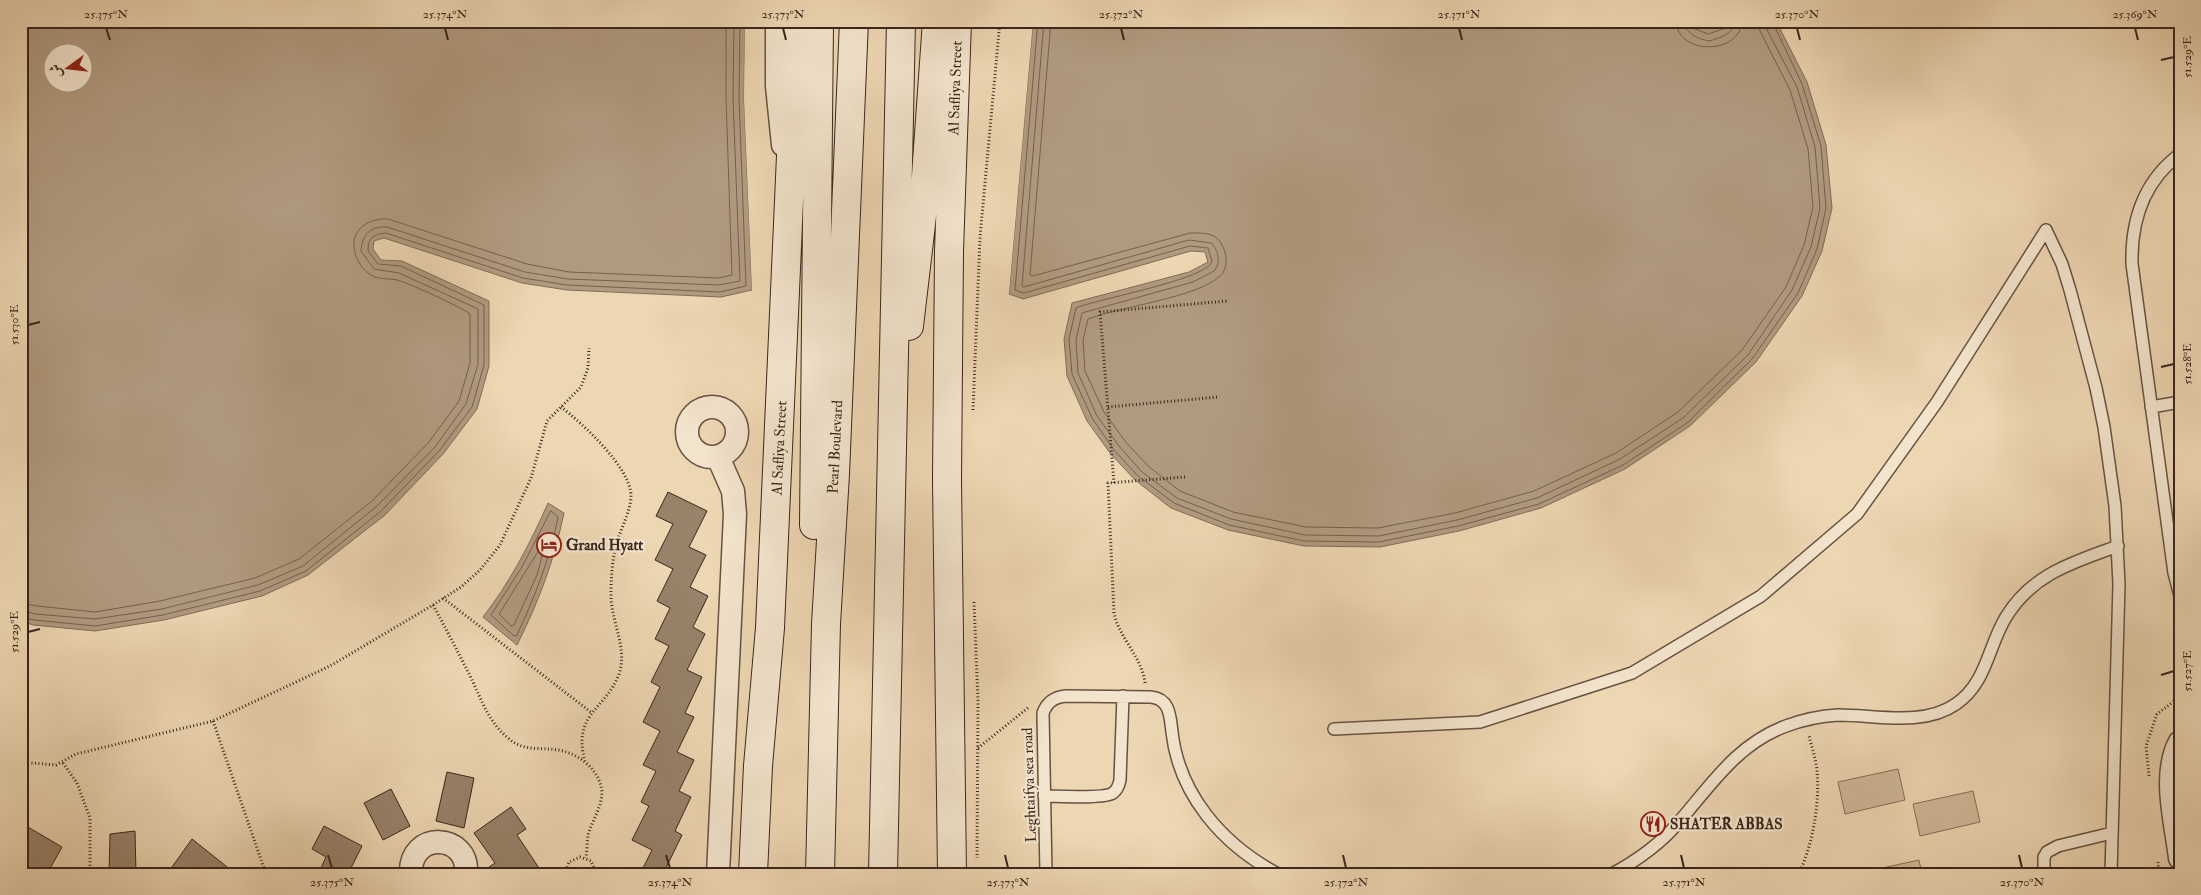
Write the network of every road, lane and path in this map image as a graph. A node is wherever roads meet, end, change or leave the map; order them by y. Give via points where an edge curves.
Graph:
1 (777, 21) edge
2 (797, 21) edge
3 (819, 21) edge
4 (854, 21) edge
5 (901, 21) edge
6 (937, 21) edge
7 (958, 21) edge
8 (1000, 21) edge
9 (2180, 154) edge
10 (790, 185) junction
11 (1227, 301) dead end
12 (589, 348) dead end
13 (1218, 397) dead end
14 (2180, 402) edge
15 (560, 407) junction
16 (1108, 407) junction
17 (2151, 407) junction
18 (973, 412) dead end
19 (718, 457) dead end
20 (1185, 477) dead end
21 (1114, 483) junction
22 (891, 516) junction
23 (2118, 546) junction
24 (2180, 596) edge
25 (443, 598) junction
26 (433, 605) junction
27 (826, 624) junction
28 (1123, 696) junction
29 (1146, 696) junction
30 (2180, 698) edge
31 (1045, 708) junction
32 (592, 712) junction
33 (2157, 714) dead end
34 (1805, 720) junction
35 (213, 721) junction
36 (1334, 729) dead end
37 (2180, 742) edge
38 (978, 748) dead end
39 (585, 761) junction
40 (21, 762) edge
41 (63, 763) junction
42 (1044, 796) junction
43 (2112, 833) junction
44 (586, 858) junction
45 (2180, 858) edge
46 (90, 874) edge
47 (266, 874) edge
48 (411, 874) edge
49 (466, 874) edge
50 (565, 874) edge
51 (597, 874) edge
52 (718, 874) edge
53 (753, 874) edge
54 (820, 874) edge
55 (883, 874) edge
56 (952, 874) edge
57 (1046, 874) edge
58 (1278, 874) edge
59 (1612, 874) edge
60 (1799, 874) edge
61 (2044, 874) edge
62 (2111, 874) edge

1 - 10 street via 779,120
2 - 10 main road, Al Safliya Street
3 - 27 main road via 814,550 816,580
4 - 27 main road, Pearl Boulevard
5 - 22 main road
6 - 22 main road via 925,190
7 - 56 main road, Al Safliya Street via 949,251 947,480
8 - 18 path via 980,238
9 - 17 lane via 2150,185 2134,223 2132,264
10 - 53 main road, Al Safliya Street via 770,628
11 - 16 path via 1100,312
12 - 15 path via 588,368 582,387
13 - 16 path
14 - 17 lane
15 - 25 path via 546,420 531,478 500,545 480,570
15 - 32 path via 577,419 614,461 624,474 631,496 615,547 612,586 621,662 610,691
16 - 21 path
17 - 24 lane
19 - 52 street via 733,491 735,514
20 - 21 path
21 - 29 path via 1108,483 1114,614 1137,660
22 - 55 main road
23 - 34 lane via 2058,568 2028,589 2005,618 1978,682 1968,694 1944,711 1914,717 1836,715
23 - 36 lane via 2111,466 2096,388 2062,264 2046,230 1937,402 1857,514 1761,596 1632,673 1480,722
23 - 43 lane via 2119,622
25 - 26 path
25 - 32 path
26 - 35 path via 330,666
26 - 39 path via 499,730 530,750 560,750
27 - 54 main road, Pearl Boulevard
28 - 29 lane, Leghtaifya sea road
28 - 31 lane, Leghtaifya sea road via 1060,696
28 - 42 lane via 1117,789 1104,796
29 - 58 lane, Leghtaifya sea road via 1162,700 1168,709 1177,762 1204,813 1233,843
30 - 33 path
31 - 38 path via 1028,707
31 - 42 lane, Leghtaifya sea road via 1042,720
32 - 39 path via 583,726 581,746
34 - 59 lane via 1770,733 1738,754 1677,824 1638,858
34 - 60 path via 1817,769 1817,789 1812,830
35 - 41 path via 76,754
35 - 47 path
37 - 45 street via 2171,765 2170,778
39 - 44 path via 598,778 602,791 588,837
40 - 41 path
41 - 46 path via 77,783 90,818
42 - 57 lane, Leghtaifya sea road
43 - 61 lane via 2052,848 2044,857
43 - 62 lane
44 - 50 path via 574,858
44 - 51 path via 595,866
48 - 49 street via 413,857 418,850 435,842 444,842 460,851 465,859

